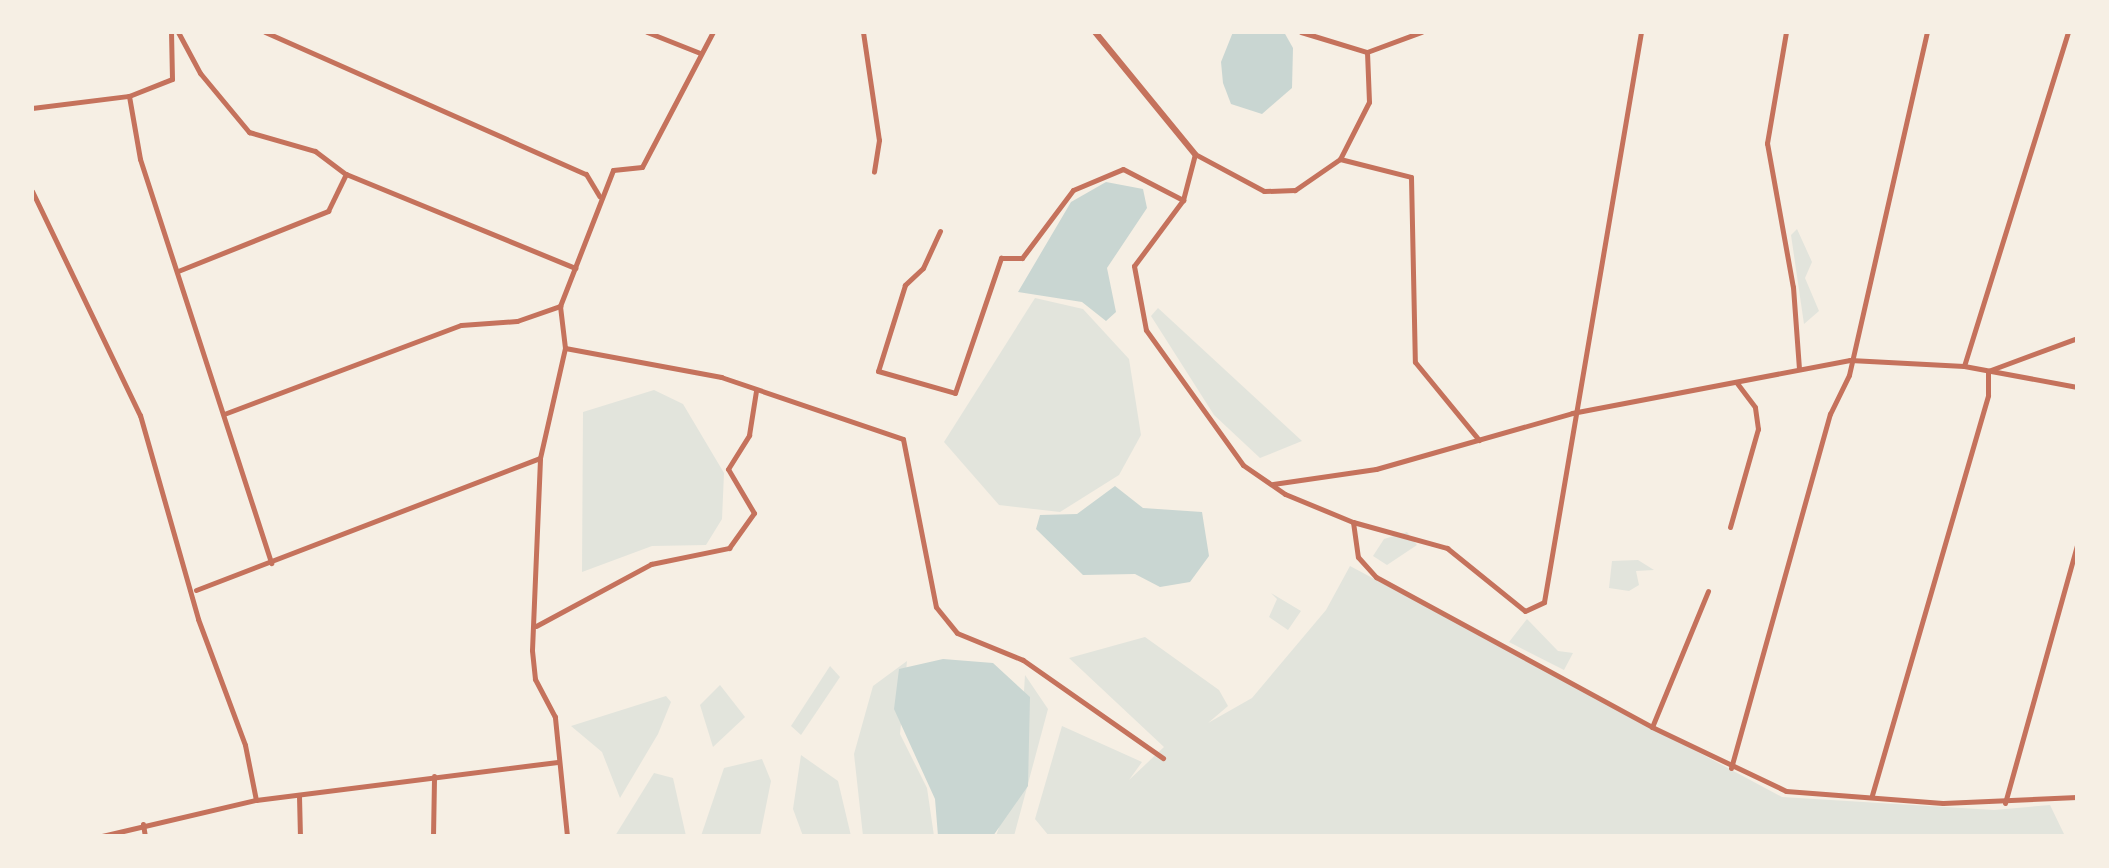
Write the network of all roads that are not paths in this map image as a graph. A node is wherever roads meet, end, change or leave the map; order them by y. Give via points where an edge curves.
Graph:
1 (171, 32) edge
2 (178, 32) edge
3 (265, 32) edge
4 (647, 32) edge
5 (713, 32) edge
6 (863, 32) edge
7 (1095, 32) edge
8 (1301, 32) edge
9 (1421, 32) edge
10 (1641, 32) edge
11 (1786, 32) edge
12 (1927, 32) edge
13 (2068, 32) edge
14 (1367, 52) junction
15 (700, 53) junction
16 (129, 96) junction
17 (32, 108) edge
18 (1195, 154) junction
19 (1340, 159) junction
20 (874, 172) dead end
21 (346, 174) junction
22 (32, 191) edge
23 (599, 196) junction
24 (1183, 200) junction
25 (940, 231) dead end
26 (575, 268) junction
27 (178, 271) junction
28 (560, 306) junction
29 (2077, 338) edge
30 (565, 348) junction
31 (1850, 360) junction
32 (1964, 366) junction
33 (1799, 368) junction
34 (1988, 371) junction
35 (1736, 382) junction
36 (2077, 387) edge
37 (756, 391) junction
38 (1572, 413) junction
39 (224, 414) junction
40 (1479, 440) junction
41 (540, 458) junction
42 (1272, 484) junction
43 (1353, 522) junction
44 (1730, 527) dead end
45 (2077, 545) edge
46 (271, 563) junction
47 (196, 590) junction
48 (1708, 591) dead end
49 (536, 626) junction
50 (1652, 727) junction
51 (1163, 758) dead end
52 (558, 762) junction
53 (1731, 768) junction
54 (434, 776) junction
55 (1872, 795) junction
56 (299, 796) junction
57 (2077, 797) edge
58 (256, 800) junction
59 (2005, 803) junction
60 (143, 824) junction
61 (102, 836) edge
62 (145, 836) edge
63 (300, 836) edge
64 (433, 836) edge
65 (567, 836) edge

1 - 16 street via 172,79
2 - 21 street via 235,121 315,151
3 - 23 street via 586,174
4 - 15 street
5 - 15 street
6 - 20 street via 879,140
7 - 18 street
8 - 14 street
9 - 14 street
10 - 38 street
11 - 33 street via 1767,143 1793,287
12 - 31 street
13 - 32 street
14 - 19 street via 1369,102
15 - 23 street via 697,73 670,103 642,167 613,170
16 - 17 street
16 - 27 street via 140,159
18 - 19 street via 1264,191 1295,190
18 - 24 street
19 - 40 street via 1411,177 1415,362
21 - 26 street
21 - 27 street via 328,211
22 - 47 street via 140,415
23 - 26 street
24 - 25 street via 1123,169 1073,190 1022,258 1001,258 955,393 878,371 905,285 923,268
24 - 42 street via 1134,266 1134,296 1146,330 1220,436
26 - 28 street
27 - 39 street
28 - 30 street
28 - 39 street via 517,321 461,325
29 - 34 street
30 - 37 street via 721,377
30 - 41 street
31 - 32 street
31 - 33 street
31 - 53 street
32 - 34 street
33 - 35 street
34 - 36 street
34 - 55 street via 1988,395
35 - 38 street
35 - 44 street via 1755,407 1758,429
37 - 49 street via 749,435 728,469 754,513 729,548 651,564
37 - 51 street via 903,439 936,607 957,633 1023,660
38 - 40 street
38 - 43 street via 1566,494 1536,612 1525,611 1447,548
39 - 46 street
40 - 42 street via 1349,475
41 - 46 street
41 - 49 street
42 - 43 street
43 - 50 street via 1358,557 1376,577
45 - 59 street
46 - 47 street
47 - 58 street
48 - 50 street
49 - 52 street via 535,679 555,717
50 - 53 street
52 - 54 street
52 - 65 street
53 - 55 street via 1786,791
54 - 56 street
54 - 64 street
55 - 59 street
56 - 58 street
56 - 63 street
57 - 59 street
58 - 60 street
60 - 61 street
60 - 62 street

